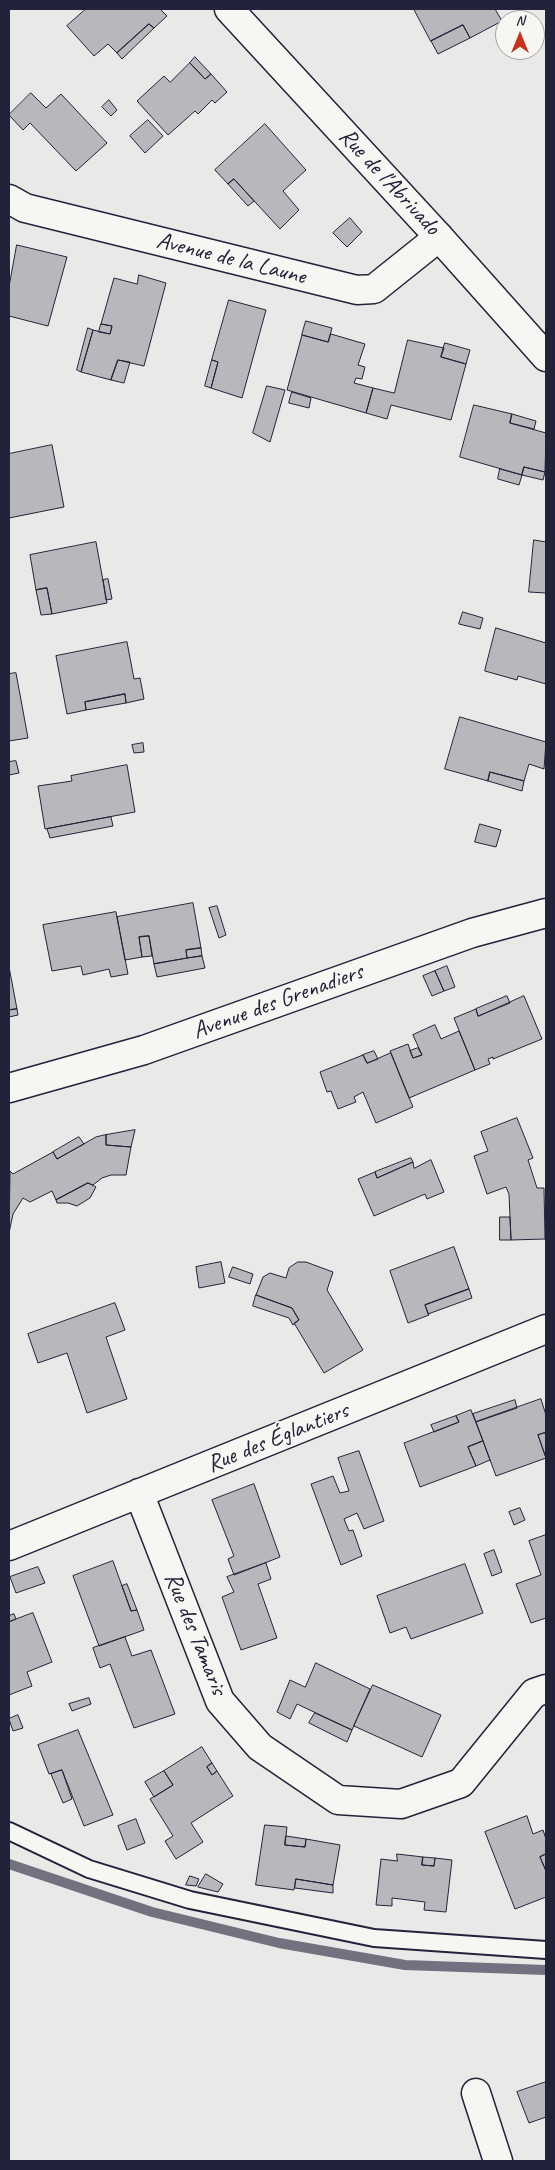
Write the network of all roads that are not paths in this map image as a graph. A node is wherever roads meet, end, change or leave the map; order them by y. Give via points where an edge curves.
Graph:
1 (229, 9) edge
2 (9, 199) edge
3 (439, 236) junction
4 (546, 357) edge
5 (546, 913) edge
6 (9, 1088) edge
7 (546, 1329) edge
8 (140, 1493) junction
9 (9, 1546) edge
10 (546, 1689) edge
11 (9, 1831) edge
12 (546, 1950) edge
13 (476, 2094) dead end
14 (498, 2161) edge

1 - 3 street, Rue de l'Abrivado
2 - 3 street, Avenue de la Laune via 25,208 357,290 374,289
3 - 4 street, Rue de l'Abrivado
5 - 6 street, Avenue des Grenadiers via 472,933 144,1050
7 - 8 street, Rue des Églantiers
8 - 9 street, Rue des Églantiers
8 - 10 street, Rue des Tamaris via 220,1701 260,1747 338,1800 401,1804 461,1783 534,1693
11 - 12 lane via 89,1869 190,1900 374,1938
13 - 14 street

